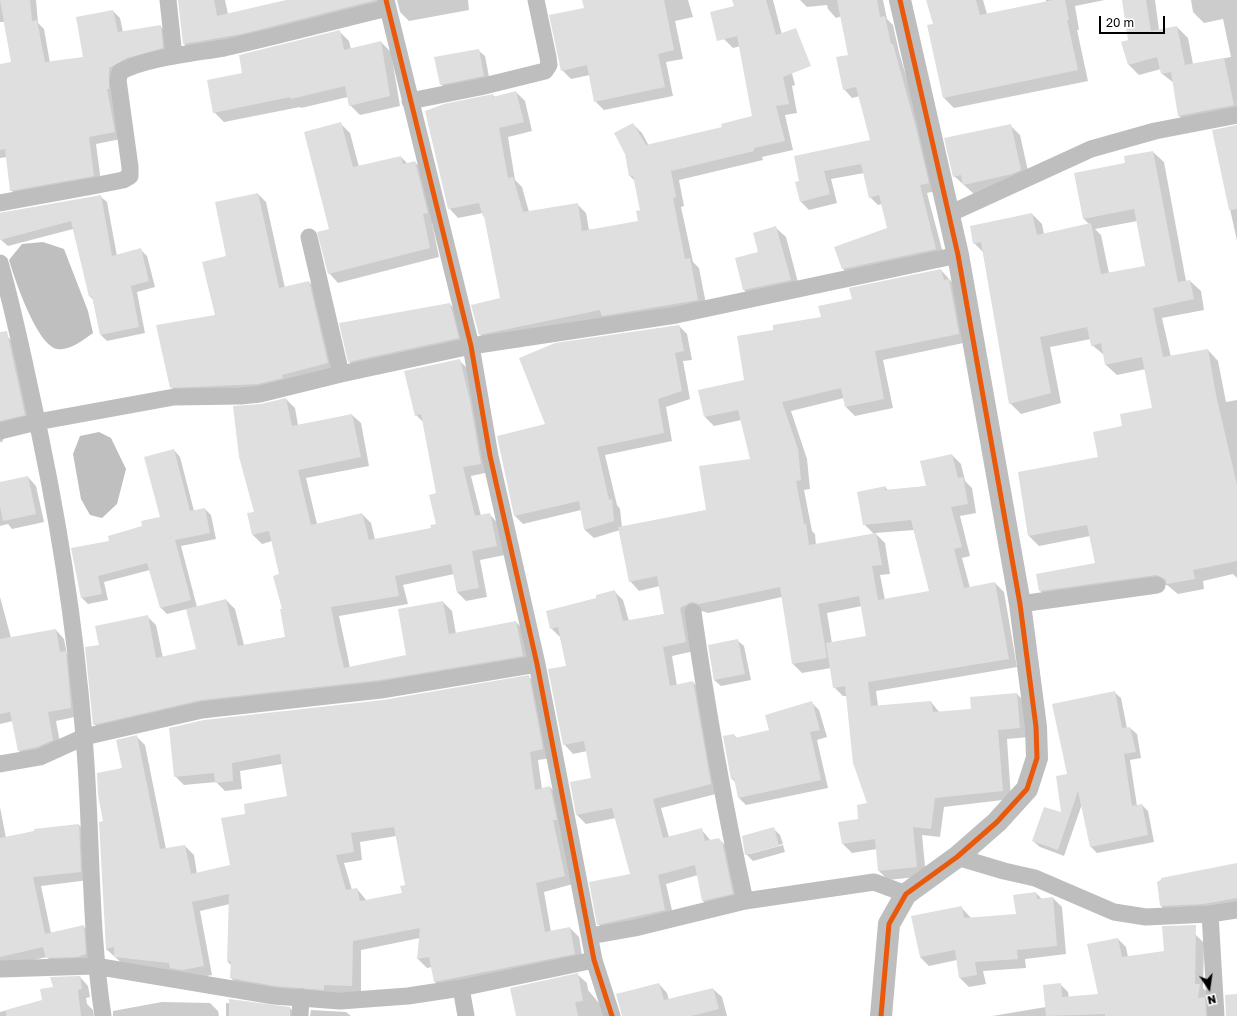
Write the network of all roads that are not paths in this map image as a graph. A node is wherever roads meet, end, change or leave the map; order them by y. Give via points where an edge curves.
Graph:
1 (168, 0) edge
2 (536, 0) edge
3 (900, 0) edge
4 (387, 4) edge
5 (174, 56) junction
6 (410, 101) junction
7 (1237, 115) edge
8 (0, 203) edge
9 (949, 214) junction
10 (308, 237) dead end
11 (958, 255) junction
12 (0, 263) edge
13 (472, 346) junction
14 (341, 374) junction
15 (38, 422) junction
16 (0, 431) edge
17 (1157, 585) dead end
18 (1020, 604) junction
19 (693, 612) dead end
20 (537, 664) junction
21 (84, 737) junction
22 (0, 764) edge
23 (957, 857) junction
24 (906, 894) junction
25 (745, 901) junction
26 (1237, 910) edge
27 (1210, 914) junction
28 (590, 936) junction
29 (594, 960) junction
30 (95, 966) junction
31 (0, 969) edge
32 (461, 988) junction
33 (301, 997) junction
34 (103, 1016) edge
35 (300, 1016) edge
36 (466, 1016) edge
37 (612, 1016) edge
38 (881, 1016) edge
39 (1216, 1016) edge

1 - 5 street
2 - 6 street via 548,57 549,65 545,71
3 - 9 street
4 - 5 street via 224,47
4 - 6 street
5 - 8 street via 120,72 118,80 130,176 123,180
6 - 13 street
7 - 9 street via 1155,131 1091,149
9 - 11 street
10 - 14 street
11 - 13 street via 676,315
11 - 18 street
12 - 15 street
13 - 14 street
13 - 20 street via 490,456
14 - 15 street via 260,394 174,397
15 - 16 street
15 - 21 street via 63,552
17 - 18 street
18 - 23 street via 1036,728 1037,758 1027,789 997,822
19 - 25 street via 729,828
20 - 21 street via 381,690 202,710
20 - 28 street
21 - 22 street via 40,757
21 - 30 street
23 - 24 street
23 - 27 street via 1035,878 1114,912 1146,917
24 - 25 street via 874,882
24 - 38 street via 889,924
25 - 28 street via 635,928
26 - 27 street
27 - 39 street
28 - 29 street
29 - 32 street
29 - 37 street
30 - 31 street
30 - 33 street via 163,976 229,990
30 - 34 street
32 - 33 street via 408,996 340,1001
32 - 36 street
33 - 35 street

